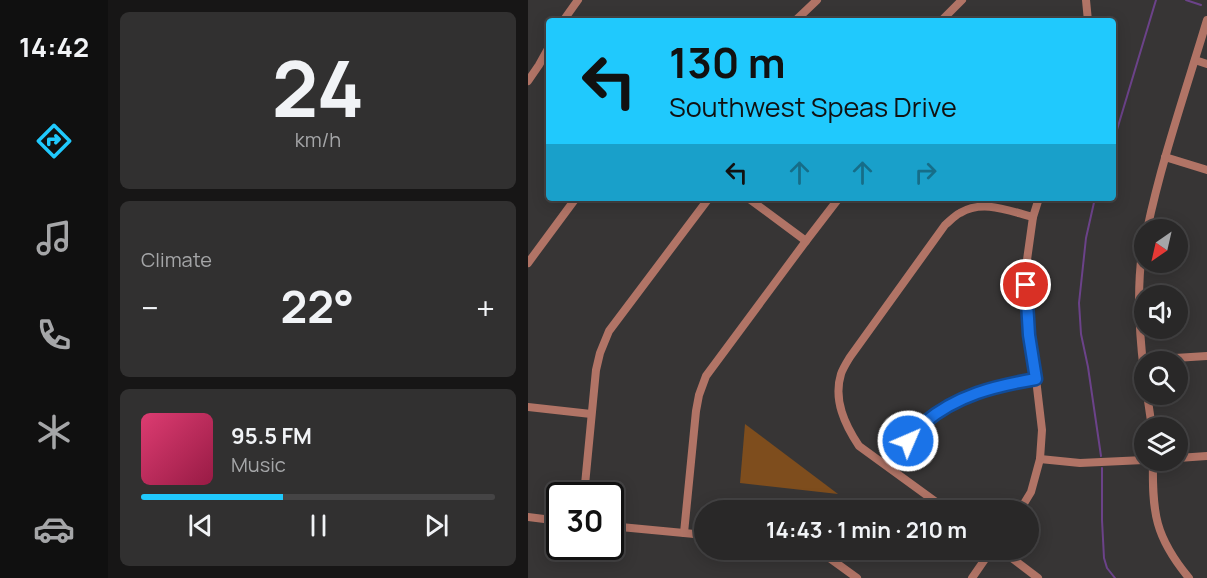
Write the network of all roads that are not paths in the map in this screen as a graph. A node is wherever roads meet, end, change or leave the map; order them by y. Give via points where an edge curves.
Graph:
1 (578, 0) edge
2 (817, 0) edge
3 (962, 0) edge
4 (1086, 0) edge
5 (564, 18) edge
6 (798, 18) edge
7 (944, 18) edge
8 (1088, 18) edge
9 (1207, 20) edge
10 (546, 52) edge
11 (1195, 60) junction
12 (1207, 64) edge
13 (528, 81) edge
14 (1165, 157) junction
15 (1207, 170) edge
16 (574, 201) edge
17 (707, 201) edge
18 (752, 201) edge
19 (837, 201) edge
20 (1038, 201) edge
21 (1033, 217) junction
22 (1150, 219) edge
23 (806, 241) junction
24 (528, 263) edge
25 (1141, 273) edge
26 (1142, 351) edge
27 (1207, 356) edge
28 (1188, 357) edge
29 (1036, 379) junction
30 (528, 407) edge
31 (591, 414) junction
32 (1207, 456) edge
33 (1188, 457) edge
34 (1040, 459) junction
35 (1134, 460) edge
36 (889, 467) junction
37 (1153, 471) edge
38 (585, 482) edge
39 (934, 500) edge
40 (1026, 500) edge
41 (528, 517) edge
42 (546, 519) edge
43 (624, 527) edge
44 (684, 533) junction
45 (694, 534) edge
46 (832, 560) edge
47 (984, 560) edge
48 (1014, 560) edge
49 (857, 578) edge
50 (972, 578) edge
51 (1038, 578) edge
52 (1189, 578) edge

1 - 5 street
2 - 6 street
3 - 7 street
4 - 8 street
9 - 11 street
10 - 13 street
11 - 12 street
11 - 14 street
14 - 15 street
14 - 22 street
16 - 24 street
17 - 31 street via 609,331 596,370
18 - 23 street
19 - 23 street
20 - 21 street
21 - 29 street via 1026,302
21 - 36 street via 989,206 958,213 945,225 850,357 838,386 842,415 859,446
23 - 44 street via 706,376 696,411
25 - 26 street
27 - 28 street
29 - 34 street via 1042,430
29 - 36 street via 983,390 946,408 925,423
30 - 31 street
31 - 38 street
32 - 33 street
34 - 35 street via 1080,463
34 - 40 street
36 - 39 street
37 - 52 street via 1159,529
41 - 42 street
43 - 44 street
44 - 45 street
46 - 49 street
47 - 50 street
48 - 51 street

